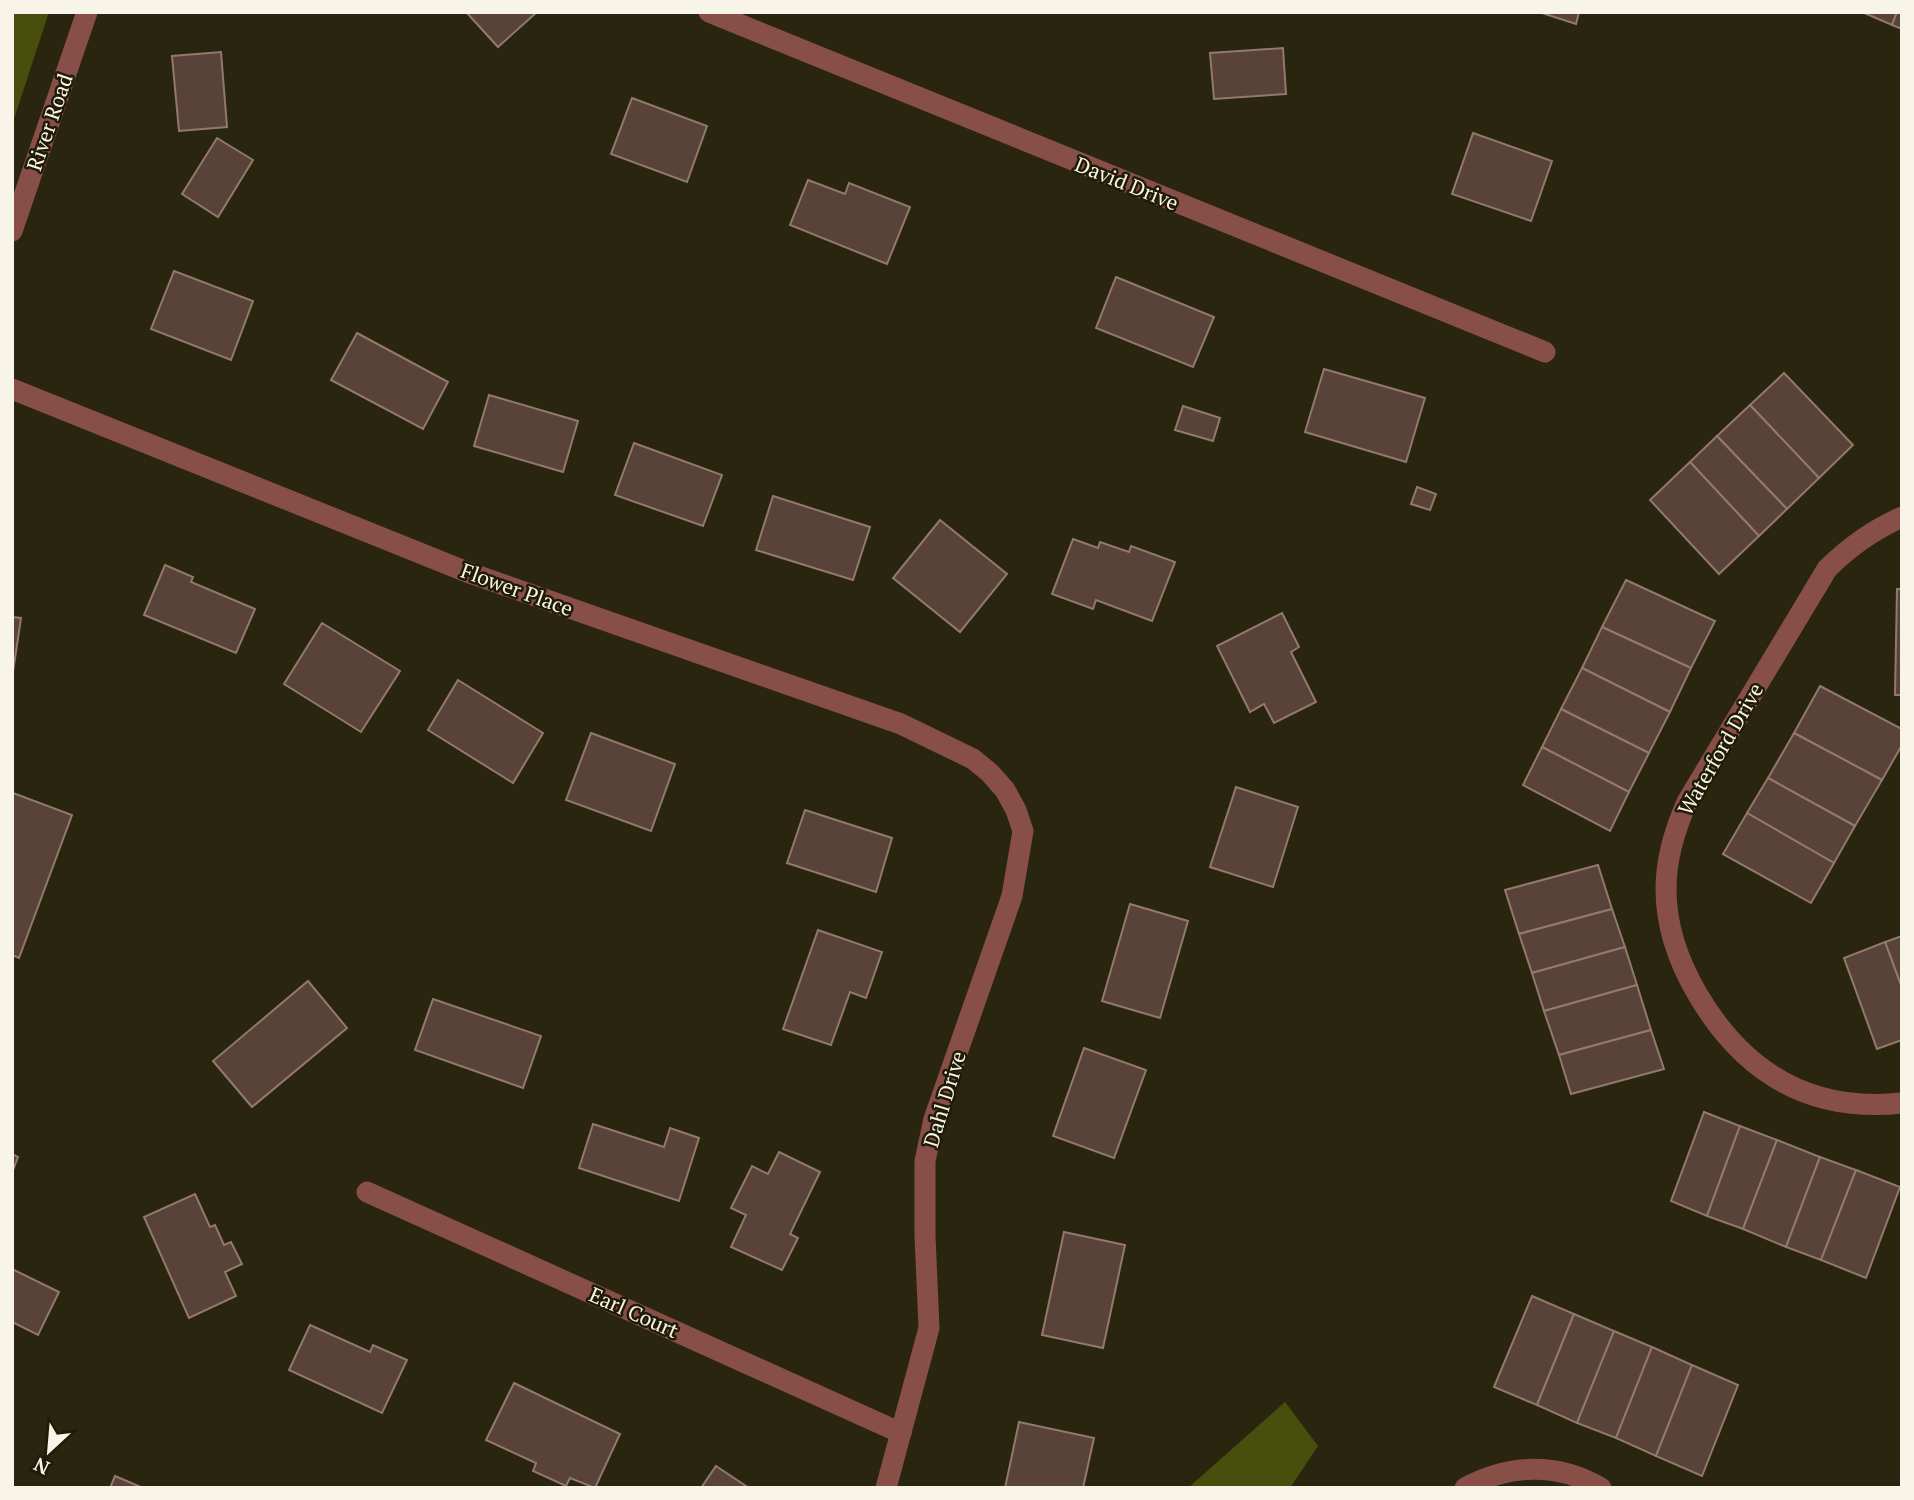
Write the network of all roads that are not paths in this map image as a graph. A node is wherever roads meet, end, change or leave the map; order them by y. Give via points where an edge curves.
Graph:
1 (87, 12) edge
2 (709, 12) edge
3 (12, 231) edge
4 (1545, 352) dead end
5 (12, 389) edge
6 (1902, 517) edge
7 (1011, 800) joint
8 (1902, 1103) edge
9 (367, 1192) dead end
10 (901, 1433) junction
11 (886, 1488) edge
12 (1465, 1488) edge
13 (1601, 1488) edge

1 - 3 street, River Road
2 - 4 street, David Drive
5 - 7 street, Flower Place via 467,572 901,724 972,759
6 - 8 street, Waterford Drive via 1880,527 1827,569 1687,802 1672,844 1666,889 1671,934 1687,977 1710,1016 1739,1051 1775,1078 1806,1092 1838,1102
7 - 10 street, Dahl Drive via 1023,831 1012,896 934,1119 925,1161 929,1328
9 - 10 street, Earl Court
10 - 11 street, Dahl Drive
12 - 13 street via 1505,1471 1527,1469 1572,1475

